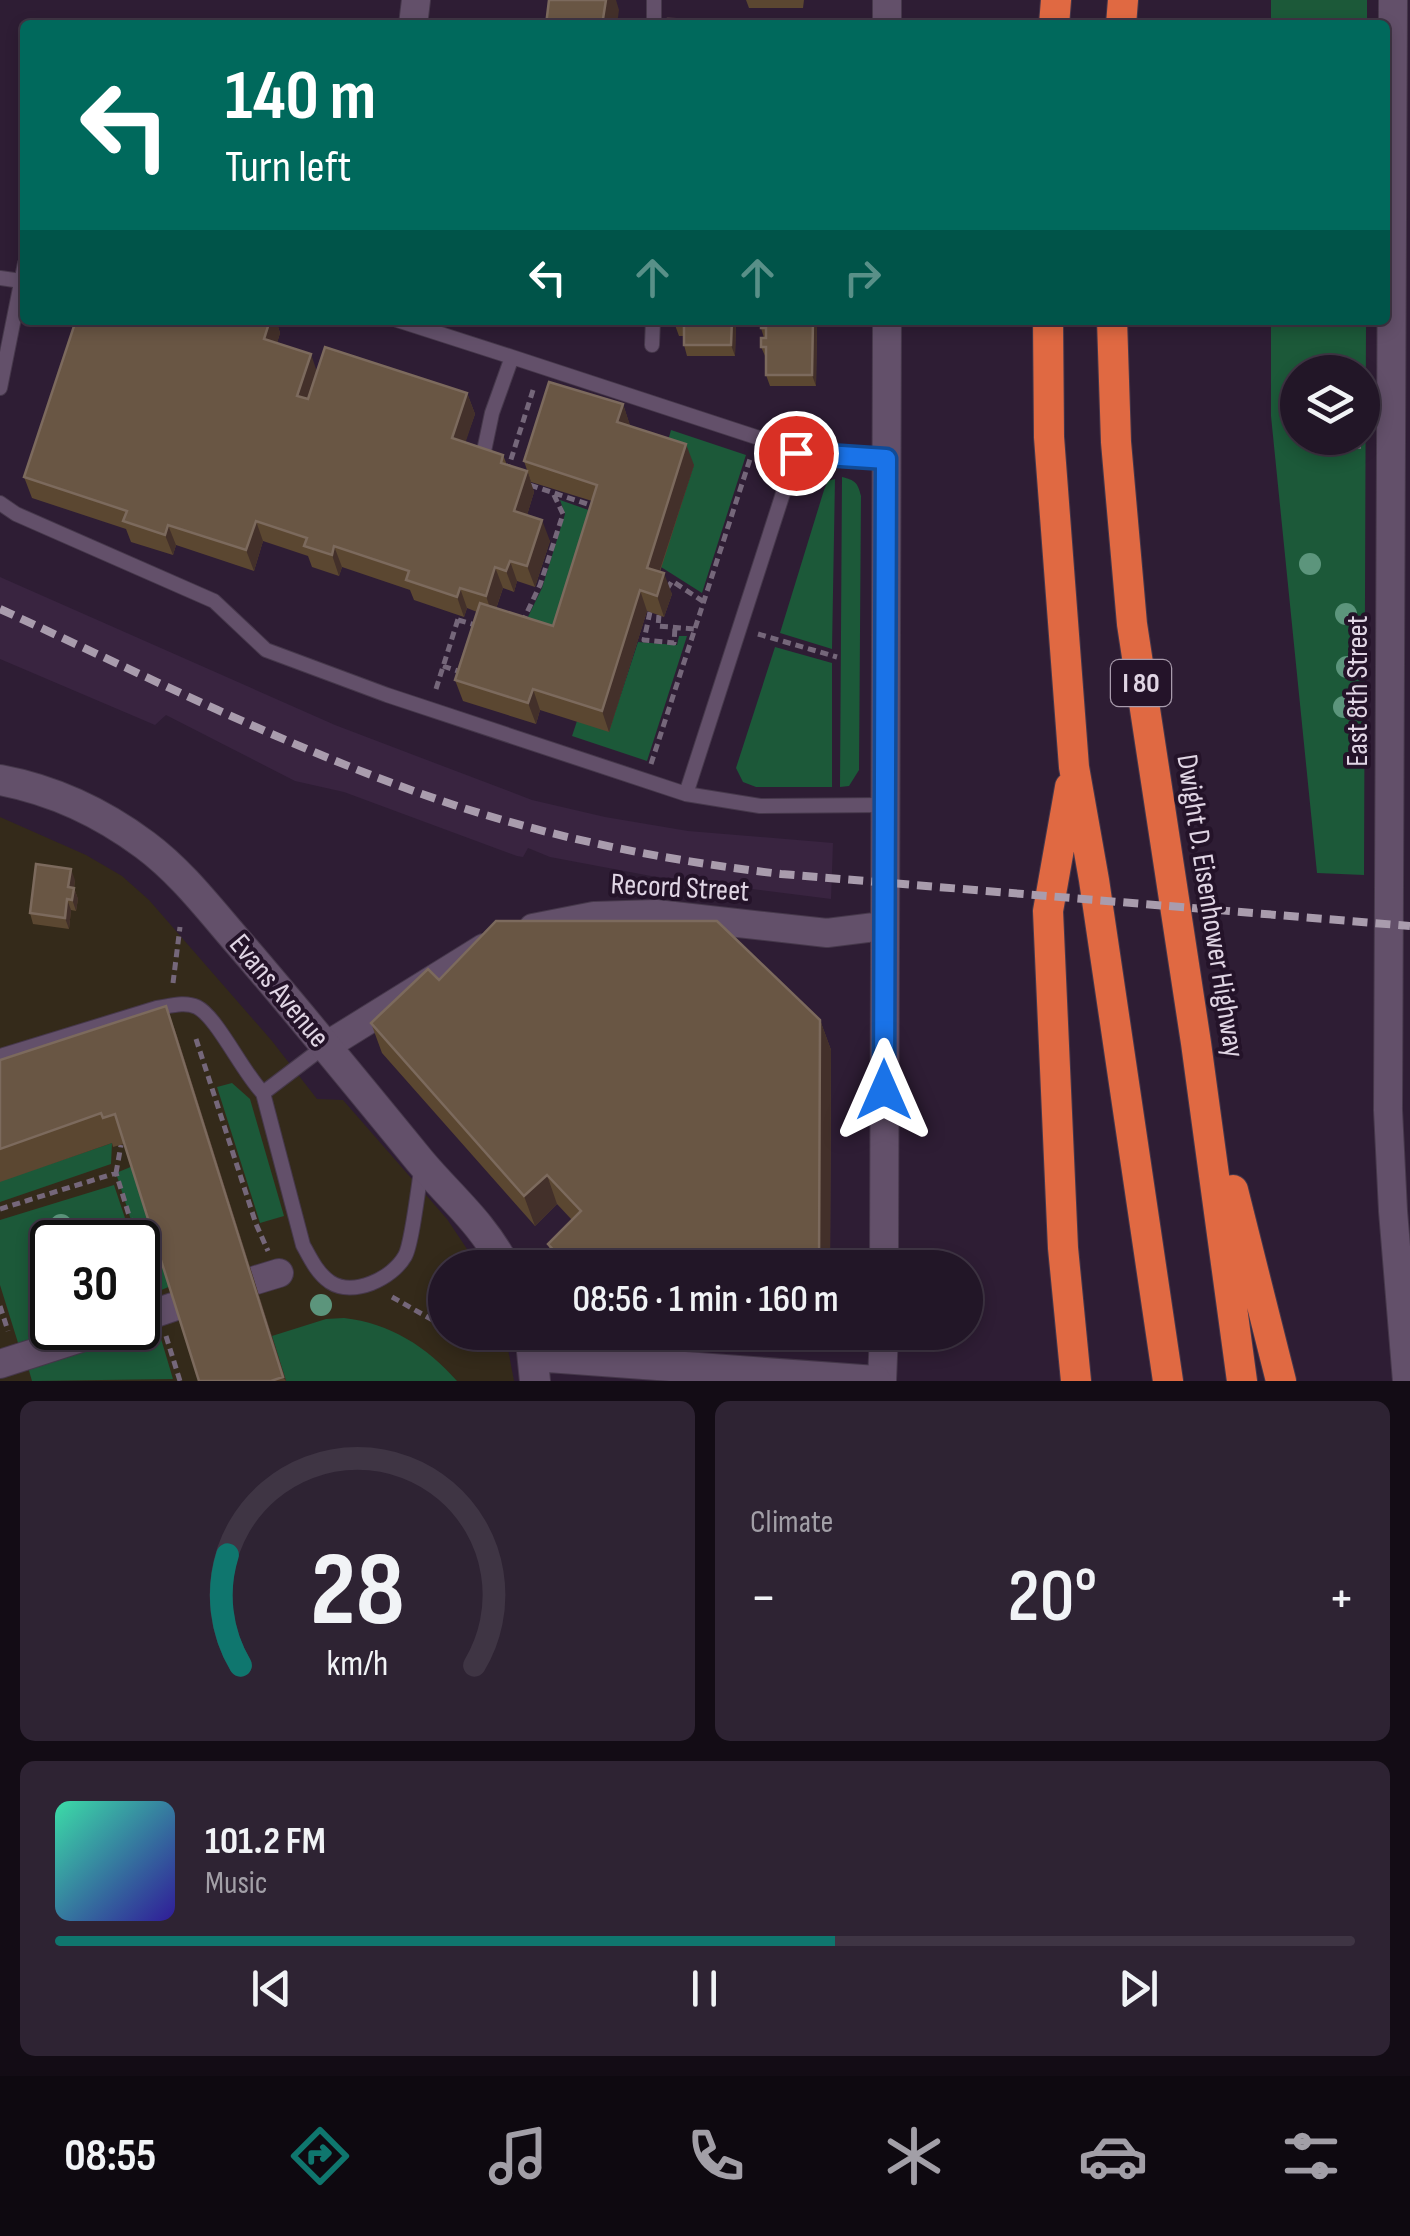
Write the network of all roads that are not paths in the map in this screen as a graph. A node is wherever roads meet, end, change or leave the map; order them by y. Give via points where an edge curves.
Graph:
1 (1393, 0) edge
2 (20, 286) edge
3 (412, 325) edge
4 (652, 325) edge
5 (887, 325) edge
6 (1048, 325) edge
7 (1112, 325) edge
8 (652, 345) dead end
9 (512, 358) junction
10 (0, 388) edge
11 (484, 451) edge
12 (796, 453) junction
13 (886, 459) junction
14 (0, 503) edge
15 (1074, 767) junction
16 (0, 780) edge
17 (686, 794) junction
18 (884, 805) junction
19 (1400, 899) edge
20 (883, 926) junction
21 (1400, 969) edge
22 (1196, 1043) junction
23 (326, 1046) junction
24 (0, 1056) edge
25 (262, 1093) junction
26 (422, 1164) junction
27 (495, 1250) edge
28 (884, 1250) edge
29 (163, 1299) edge
30 (160, 1301) edge
31 (30, 1346) edge
32 (883, 1350) edge
33 (5, 1351) edge
34 (533, 1356) edge
35 (880, 1381) edge
36 (1076, 1381) edge
37 (1168, 1381) edge
38 (1242, 1381) edge
39 (1280, 1381) edge
40 (1408, 1381) edge

1 - 19 street, East 8th Street
2 - 10 lane
3 - 9 lane
4 - 8 lane
5 - 13 street
6 - 15 highway, I 80 via 1050,456
7 - 22 highway, Dwight D. Eisenhower Highway / I 80 via 1132,624
9 - 11 lane
9 - 12 lane
12 - 13 lane
12 - 17 lane
13 - 18 street
14 - 17 lane via 214,601 266,650
15 - 36 highway via 1048,911 1063,1248
15 - 37 highway, I 80
16 - 23 street, Evans Avenue via 58,796 146,846 207,905
17 - 18 lane via 760,806
18 - 20 street
19 - 21 street, East 8th Street
20 - 23 street, Record Street via 827,934 656,914 594,916 510,933
20 - 28 street
21 - 40 street, East 8th Street via 1389,1160
22 - 38 highway, Dwight D. Eisenhower Highway / I 80
22 - 39 highway
23 - 25 lane
23 - 26 street, Evans Avenue
24 - 25 lane via 156,1008 196,1006
25 - 26 lane via 304,1244 332,1284 355,1288 380,1279 405,1256
26 - 27 street, Evans Avenue via 474,1217
29 - 30 street
31 - 33 street
32 - 35 street
34 - 35 street

